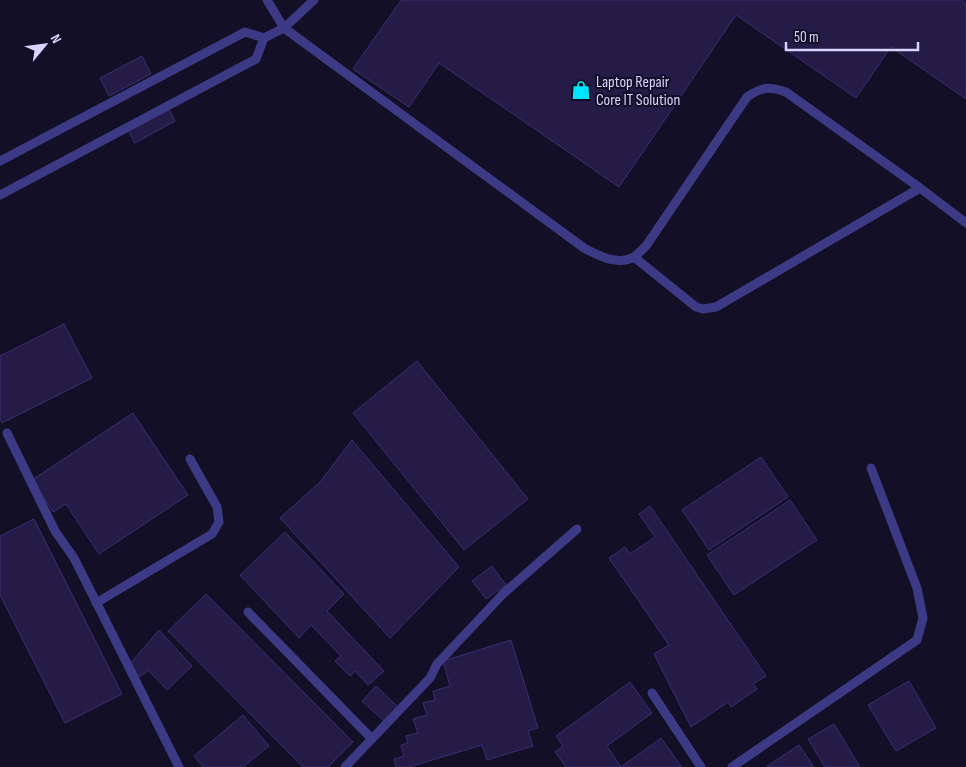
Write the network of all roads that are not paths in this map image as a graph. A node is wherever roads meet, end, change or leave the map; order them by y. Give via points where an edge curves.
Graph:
1 (267, 0) edge
2 (314, 0) edge
3 (284, 28) junction
4 (264, 38) junction
5 (0, 161) edge
6 (920, 188) junction
7 (0, 195) edge
8 (966, 223) edge
9 (634, 257) junction
10 (7, 433) dead end
11 (190, 460) dead end
12 (870, 468) dead end
13 (577, 529) dead end
14 (96, 603) junction
15 (248, 612) dead end
16 (652, 694) dead end
17 (372, 739) junction
18 (179, 767) edge
19 (345, 767) edge
20 (701, 767) edge
21 (732, 767) edge

1 - 3 lane
2 - 3 lane
3 - 4 lane
3 - 9 lane via 584,248 615,260
4 - 5 lane via 245,32
4 - 7 lane via 256,59
6 - 8 lane
6 - 9 lane via 716,307 704,310
6 - 9 lane via 786,92 774,88 759,89 747,97 646,246
10 - 14 lane
11 - 14 lane via 217,508 219,522 212,534
12 - 21 lane via 918,588 923,618 917,640
13 - 17 lane via 503,594
14 - 18 lane
15 - 17 lane
16 - 20 lane
17 - 19 lane

